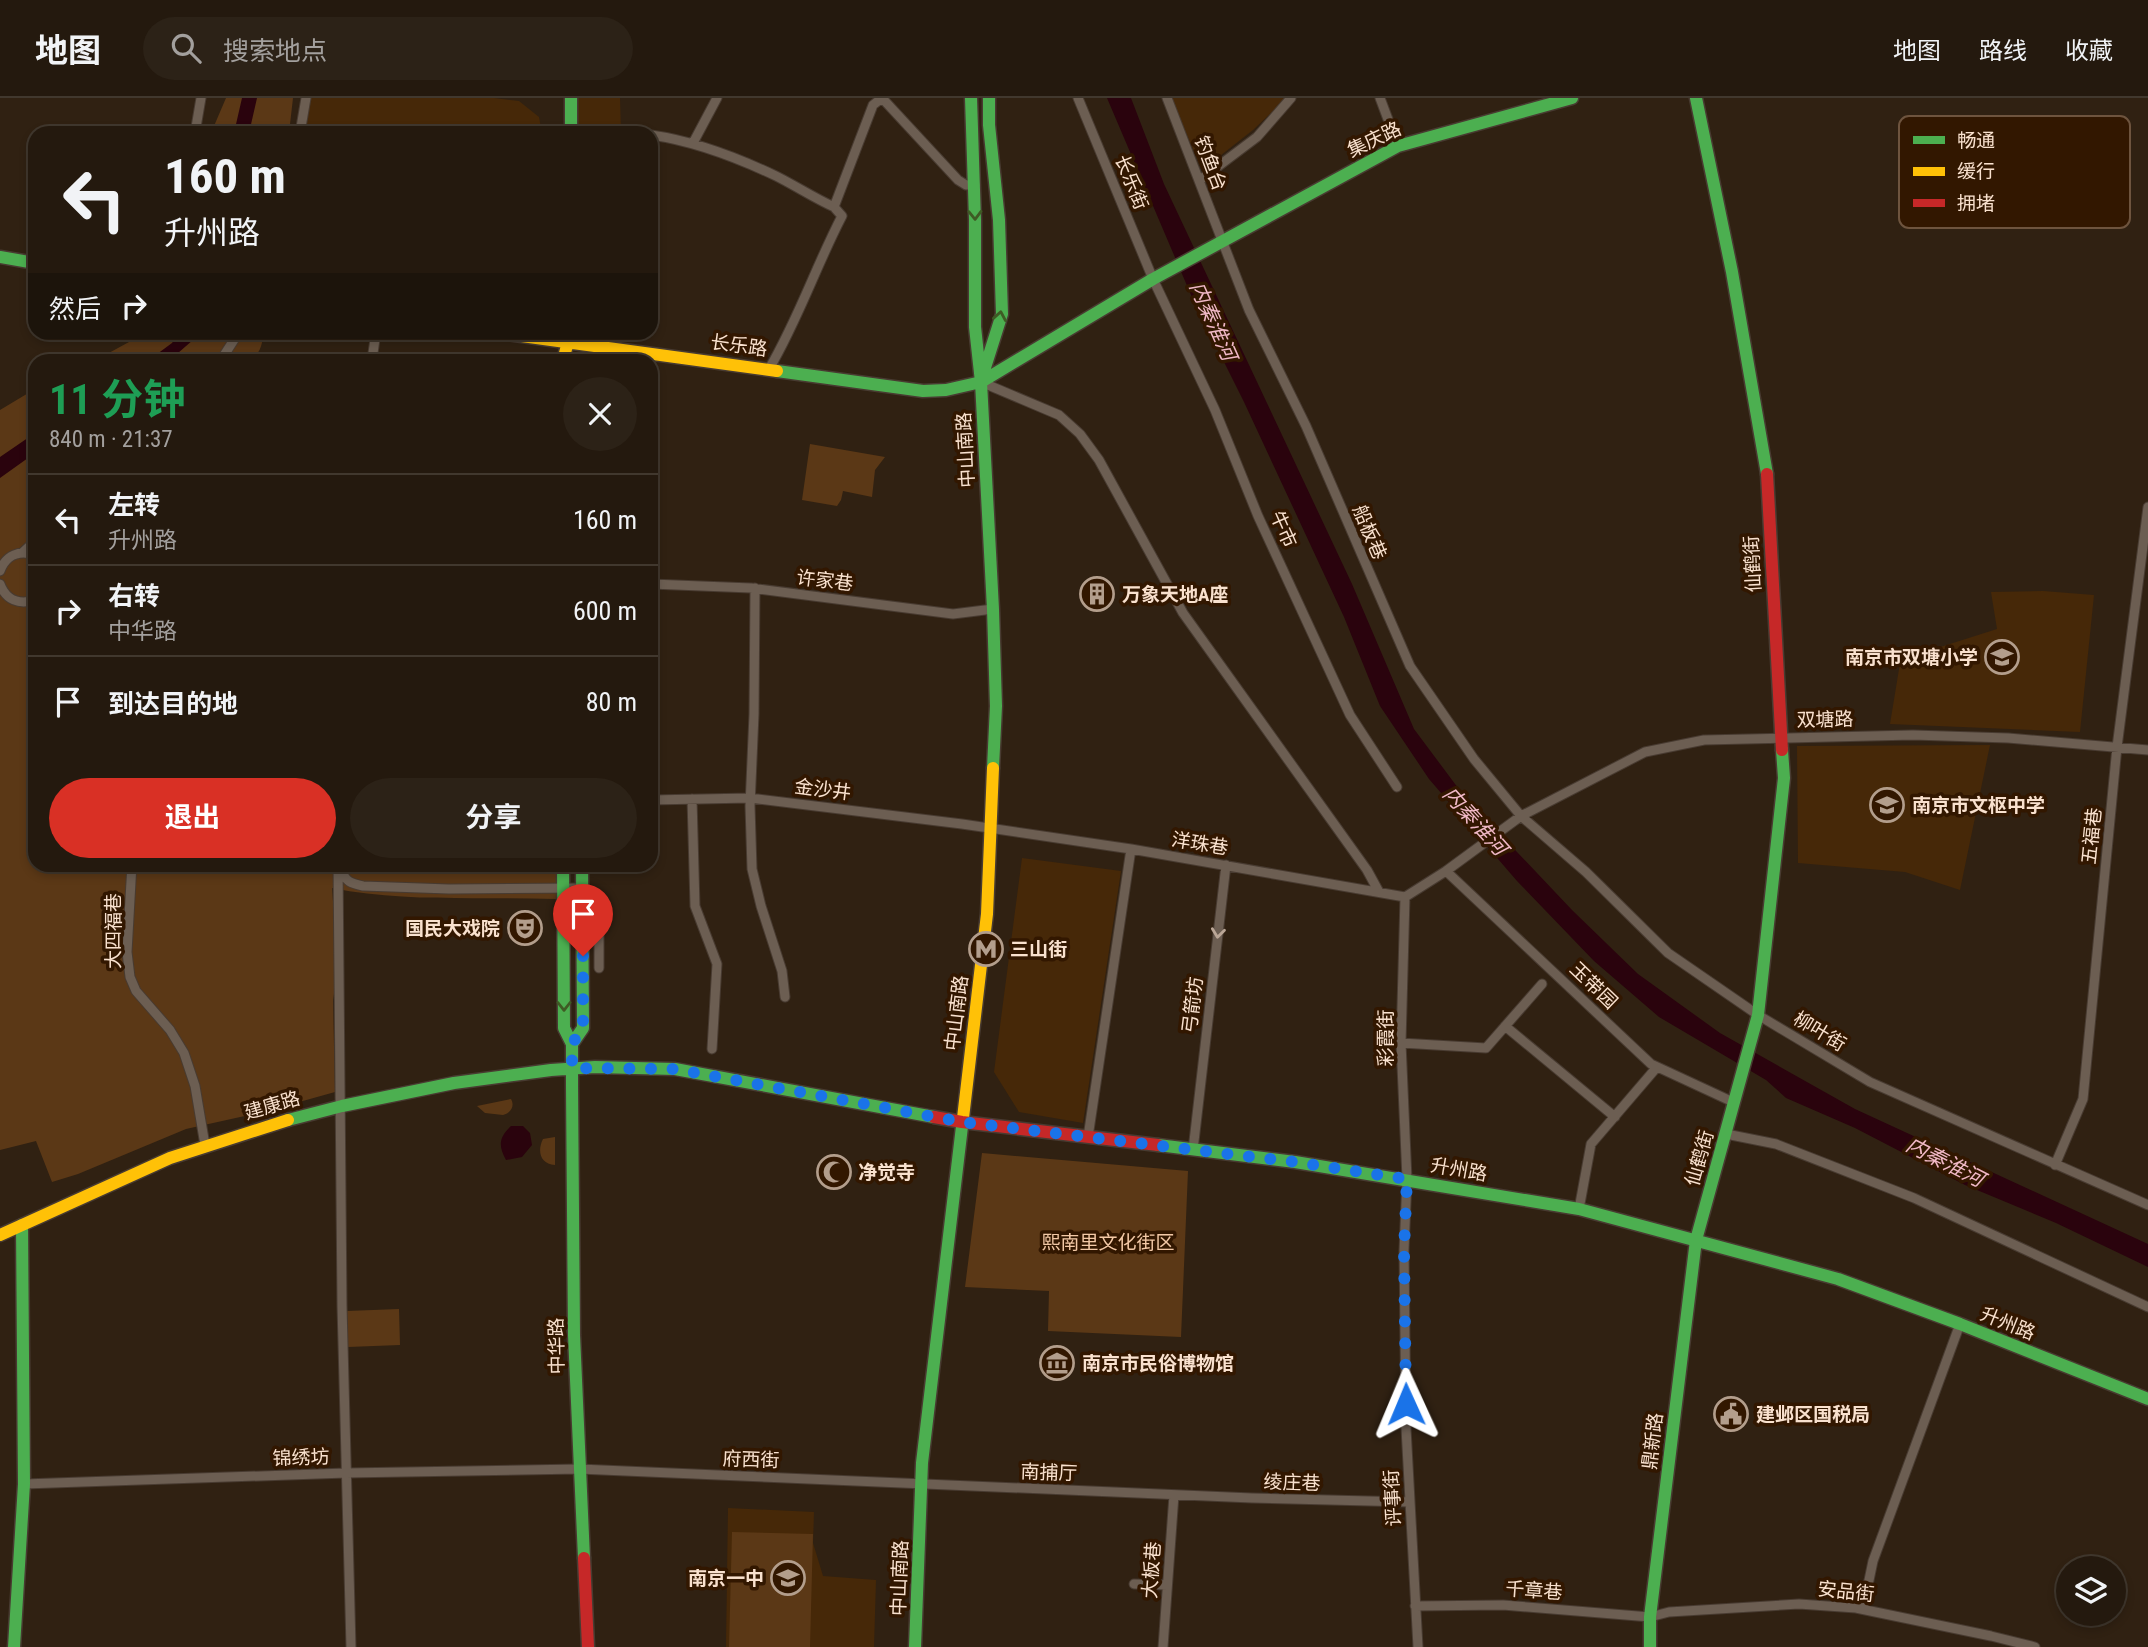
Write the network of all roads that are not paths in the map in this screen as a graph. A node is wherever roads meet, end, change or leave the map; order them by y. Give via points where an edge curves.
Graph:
1 (201, 98) edge
2 (306, 98) edge
3 (571, 98) edge
4 (717, 98) edge
5 (883, 98) edge
6 (971, 98) edge
7 (989, 98) edge
8 (1078, 98) edge
9 (1167, 98) edge
10 (1291, 98) edge
11 (1380, 98) edge
12 (1572, 98) edge
13 (1696, 98) edge
14 (196, 126) edge
15 (301, 126) edge
16 (571, 126) edge
17 (658, 136) edge
18 (693, 143) junction
19 (1398, 146) junction
20 (1199, 180) junction
21 (975, 185) junction
22 (834, 207) junction
23 (1222, 241) junction
24 (0, 257) edge
25 (28, 262) edge
26 (1153, 279) junction
27 (587, 340) edge
28 (769, 369) junction
29 (981, 382) junction
30 (2148, 507) edge
31 (28, 547) edge
32 (23, 552) junction
33 (28, 553) edge
34 (0, 571) edge
35 (0, 584) edge
36 (658, 584) edge
37 (755, 588) junction
38 (28, 603) edge
39 (993, 609) junction
40 (1781, 738) junction
41 (2117, 747) junction
42 (2148, 750) edge
43 (1396, 787) dead end
44 (750, 798) junction
45 (692, 799) junction
46 (658, 800) edge
47 (1520, 816) junction
48 (990, 828) junction
49 (1131, 849) junction
50 (1226, 865) junction
51 (1446, 871) junction
52 (132, 872) edge
53 (338, 872) edge
54 (341, 872) edge
55 (563, 872) edge
56 (582, 872) edge
57 (582, 888) junction
58 (1379, 892) junction
59 (1405, 897) junction
60 (582, 908) junction
61 (599, 968) dead end
62 (1542, 984) dead end
63 (785, 997) dead end
64 (1758, 1014) junction
65 (1505, 1026) junction
66 (1401, 1043) junction
67 (572, 1044) junction
68 (712, 1049) dead end
69 (1657, 1067) junction
70 (572, 1068) junction
71 (1733, 1102) junction
72 (342, 1106) junction
73 (1615, 1117) junction
74 (962, 1122) junction
75 (1726, 1134) junction
76 (1088, 1137) junction
77 (205, 1146) junction
78 (1193, 1150) junction
79 (2055, 1165) junction
80 (1407, 1179) junction
81 (2148, 1205) edge
82 (1578, 1209) junction
83 (22, 1225) junction
84 (0, 1235) edge
85 (1696, 1240) junction
86 (2148, 1307) edge
87 (1960, 1324) junction
88 (2148, 1399) edge
89 (579, 1469) junction
90 (346, 1473) junction
91 (922, 1484) junction
92 (24, 1485) junction
93 (1174, 1495) junction
94 (1409, 1502) junction
95 (1134, 1584) dead end
96 (1167, 1586) junction
97 (1415, 1606) junction
98 (1863, 1609) junction
99 (1650, 1617) junction
100 (14, 1647) edge
101 (351, 1647) edge
102 (588, 1647) edge
103 (915, 1647) edge
104 (1163, 1647) edge
105 (1418, 1647) edge
106 (1650, 1647) edge
107 (2035, 1647) edge

1 - 14 street
2 - 15 street
3 - 16 main road
4 - 18 street
5 - 21 street via 958,180
5 - 22 street via 873,105
6 - 21 main road, 中山南路
29 -> 7 main road, 中山南路 via 1002,314
8 - 26 street, 长乐街
9 - 20 street, 钓鱼台
10 - 20 street via 1257,137
11 - 19 street
12 - 19 main road, 集庆路
13 - 40 main road, 仙鹤街 via 1767,474
17 - 18 street
18 - 22 street via 776,176
19 - 23 main road, 集庆路
20 - 23 street, 钓鱼台
21 -> 29 main road, 中山南路 via 975,327
22 - 28 street via 842,216
23 - 26 main road, 集庆路
23 - 47 street, 船板巷 via 1410,666
24 - 25 main road
26 - 29 main road
26 - 43 street, 牛市 via 1350,715
27 - 28 main road, 长乐路
28 - 29 main road, 长乐路 via 923,391
29 - 39 main road, 中山南路
29 - 58 street via 1059,415 1080,434 1183,613
30 - 41 street, 五福巷
31 - 32 street
32 - 33 street
32 - 34 street via 7,559
35 - 38 street via 12,600
36 - 37 street, 许家巷
37 - 39 street, 许家巷 via 953,614
37 - 44 street
39 - 48 main road, 中山南路 via 996,706
40 - 41 street, 双塘路 via 1913,735
40 - 47 street, 双塘路 via 1704,740 1645,752
40 - 64 main road, 仙鹤街 via 1784,778
41 - 42 street, 双塘路
41 - 79 street, 五福巷 via 2083,1099
44 - 45 street, 金沙井
44 - 48 street, 金沙井
44 - 63 street via 752,869 782,971
45 - 46 street, 金沙井
45 - 68 street via 695,906 717,964
47 - 51 street, 双塘路
47 - 64 street, 柳叶街 via 1586,872 1668,953
48 - 49 street, 洋珠巷
48 - 74 main road, 中山南路 via 987,914
49 - 50 street, 洋珠巷
49 - 76 street
50 - 58 street, 洋珠巷
50 -> 78 street, 弓箭坊
51 - 59 street
51 - 69 street, 玉带园
52 - 77 street, 大四福巷 via 130,977 184,1053
53 - 72 street
54 - 57 street via 351,883 363,886
55 -> 67 main road, 中华路 via 564,1028
56 - 57 main road, 中华路
57 - 60 main road, 中华路
58 - 59 street, 洋珠巷
59 - 66 street, 彩霞街
60 - 61 street via 599,935
60 - 67 main road, 中华路 via 583,1028
62 - 65 street
64 - 71 main road, 仙鹤街
64 - 79 street, 柳叶街 via 1870,1082
65 - 66 street via 1486,1048
65 - 73 street
66 - 80 street, 彩霞街
67 - 70 main road, 中华路
69 - 71 street, 玉带园
69 - 73 street
70 - 72 main road, 建康路 via 454,1083
70 - 74 main road, 升州路 via 675,1069
70 - 89 main road, 中华路
71 - 75 main road, 仙鹤街
72 - 77 main road, 建康路
72 - 90 street
73 - 82 street via 1591,1144
74 - 76 main road, 升州路
74 - 91 main road, 中山南路
75 - 85 main road, 仙鹤街
75 - 86 street via 1776,1144 1903,1193
76 - 78 main road, 升州路
77 - 83 main road, 建康路
78 - 80 main road, 升州路
79 - 81 street, 柳叶街
80 - 82 main road, 升州路
80 - 94 street, 评事街
82 - 85 main road, 升州路
83 - 84 main road, 建康路
83 - 92 main road
85 - 87 main road, 升州路 via 1838,1279
85 - 99 main road, 鼎新路
87 - 88 main road, 升州路
87 - 98 street via 1873,1561
89 - 90 street, 锦绣坊
89 - 91 street, 府西街
89 - 102 main road, 中华路
90 - 92 street, 锦绣坊
90 - 101 street
91 - 93 street, 南捕厅
91 - 103 main road, 中山南路
92 - 100 main road
93 - 94 street, 绫庄巷
93 - 96 street, 大板巷
94 - 97 street, 评事街
95 - 96 street
96 - 104 street, 大板巷
97 - 99 street, 千章巷 via 1503,1605
97 - 105 street, 评事街
98 - 99 street, 安品街 via 1799,1604
98 - 107 street, 安品街
99 - 106 main road, 鼎新路

